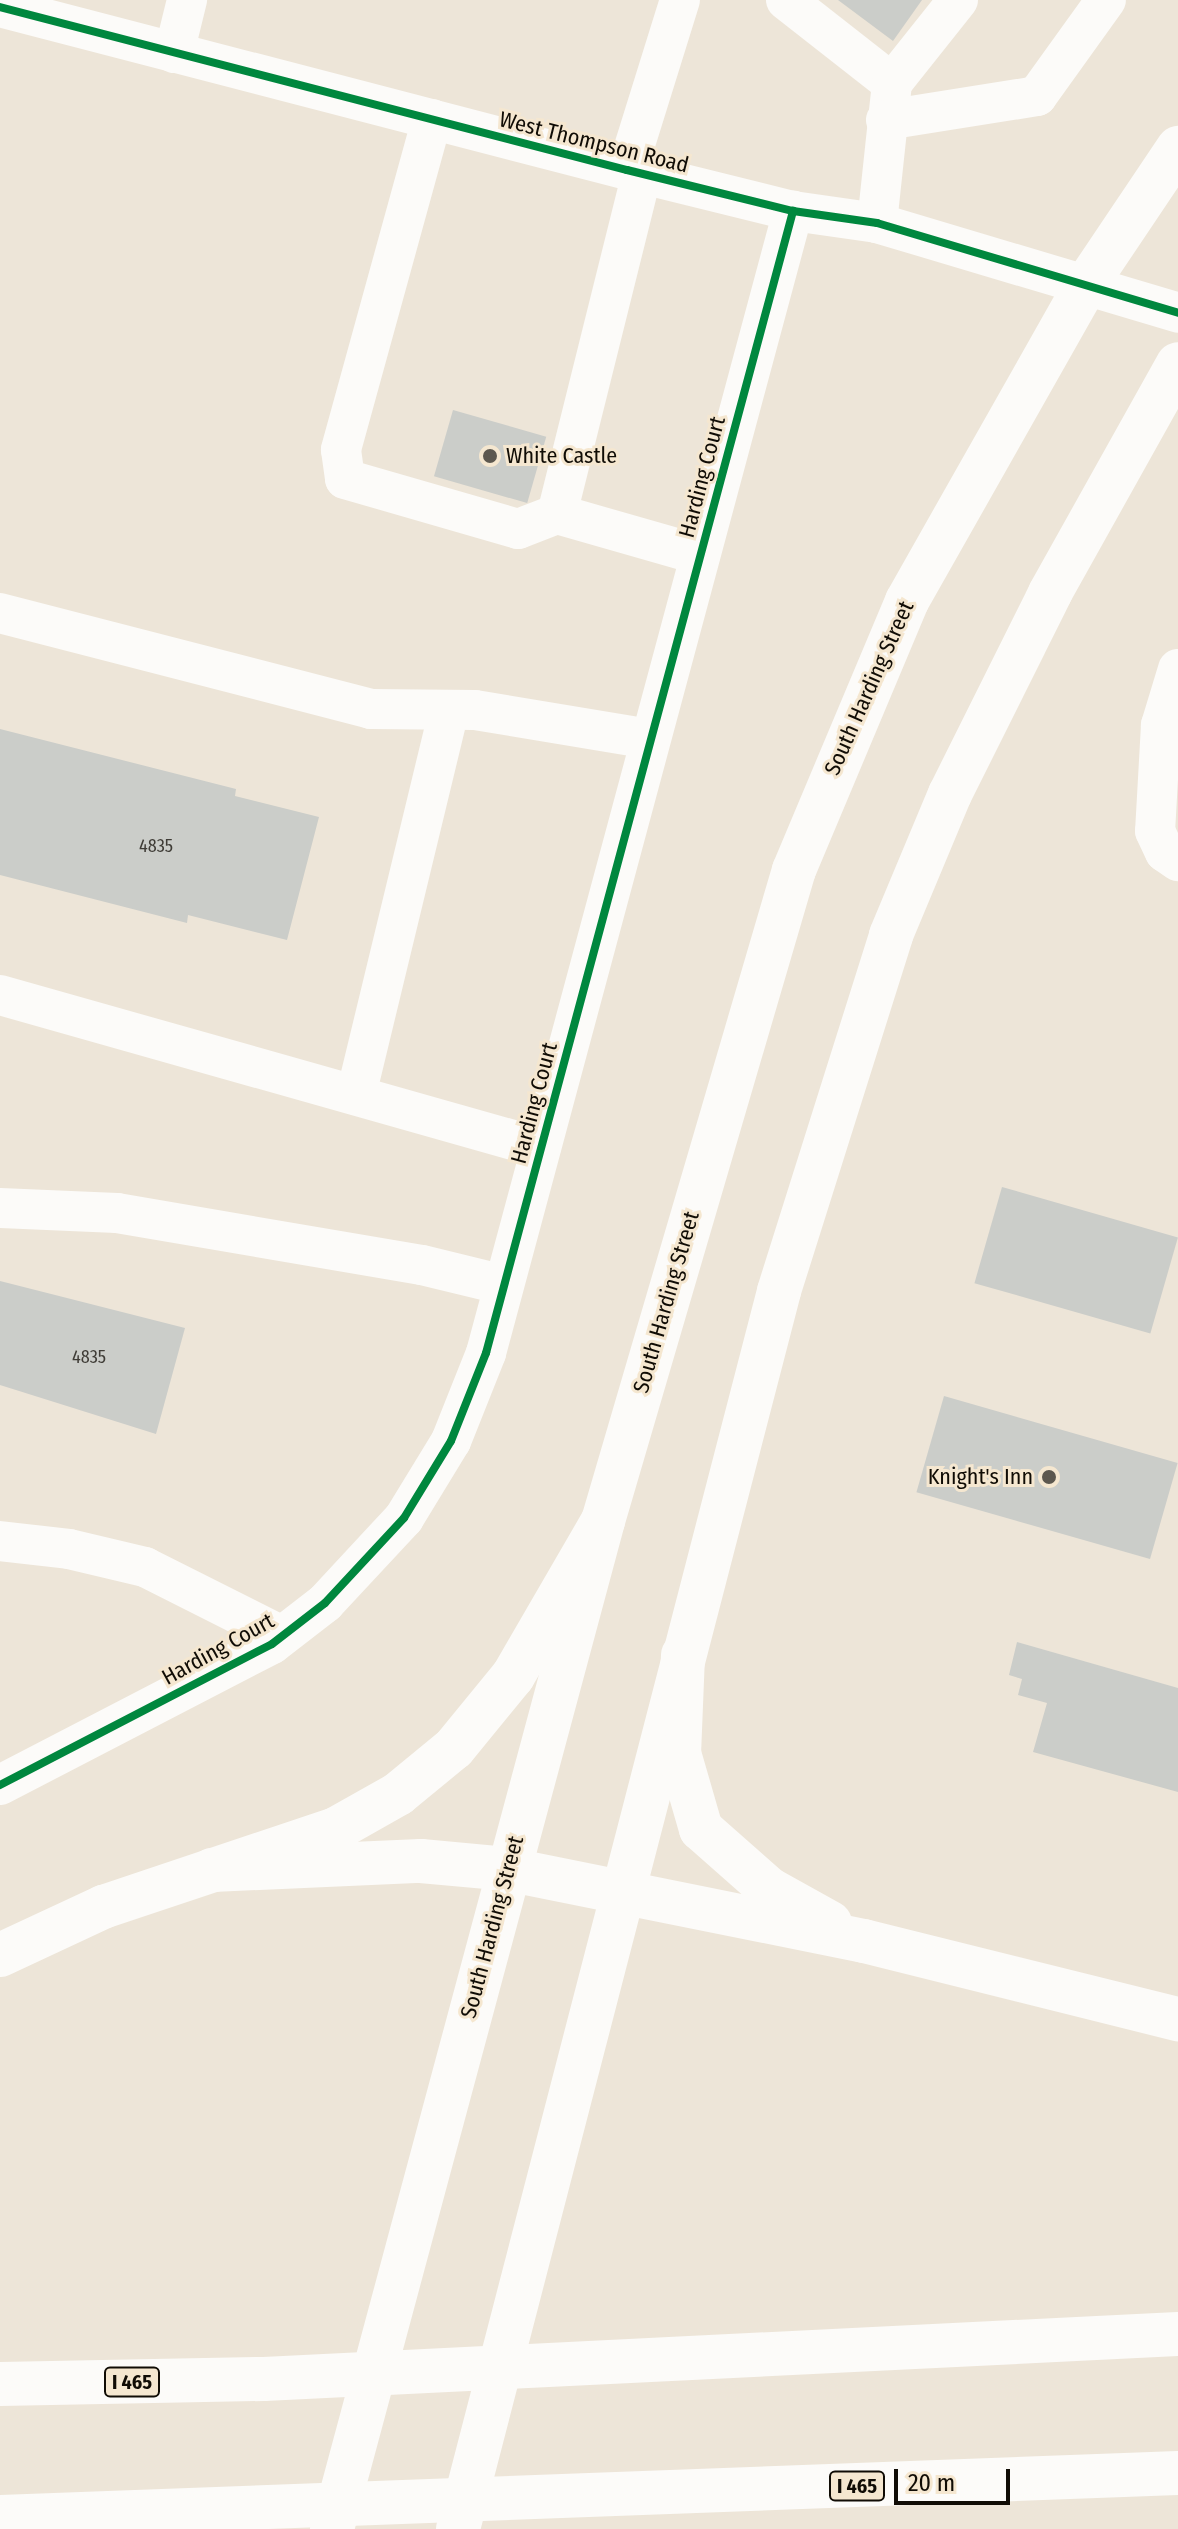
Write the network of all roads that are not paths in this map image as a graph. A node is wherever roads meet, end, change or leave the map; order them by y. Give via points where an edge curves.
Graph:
1 (187, 0) edge
2 (680, 0) edge
3 (786, 0) edge
4 (958, 0) edge
5 (1106, 0) edge
6 (0, 7) edge
7 (174, 53) junction
8 (889, 101) junction
9 (432, 119) junction
10 (1178, 148) edge
11 (635, 172) junction
12 (793, 211) junction
13 (877, 223) junction
14 (1084, 288) junction
15 (1178, 313) edge
16 (1178, 364) edge
17 (557, 514) junction
18 (700, 555) junction
19 (0, 613) edge
20 (1178, 669) edge
21 (449, 710) junction
22 (650, 739) junction
23 (1178, 861) edge
24 (0, 995) edge
25 (356, 1095) junction
26 (541, 1148) junction
27 (0, 1208) edge
28 (504, 1285) junction
29 (603, 1521) junction
30 (0, 1541) edge
31 (282, 1636) junction
32 (683, 1655) junction
33 (0, 1785) edge
34 (507, 1869) junction
35 (212, 1870) junction
36 (621, 1893) junction
37 (864, 1941) junction
38 (0, 1955) edge
39 (1178, 2019) edge
40 (1178, 2334) edge
41 (0, 2384) edge
42 (1178, 2473) edge
43 (0, 2517) edge
44 (332, 2529) edge
45 (458, 2529) edge

1 - 7 street
2 - 11 street
3 - 8 street
4 - 8 street
5 - 8 street via 1037,96
6 - 7 street, West Thompson Road
7 - 9 street, West Thompson Road
8 - 13 street
9 - 11 street, West Thompson Road
9 - 17 street via 341,450 345,479 518,529
10 - 14 main road, South Harding Street
11 - 12 street, West Thompson Road
11 - 17 street
12 - 13 street, West Thompson Road
12 - 18 street, Harding Court
13 - 14 street, West Thompson Road
14 - 15 street, West Thompson Road
14 - 29 main road, South Harding Street via 907,601 823,793 768,948
16 - 32 main road via 1043,606 950,794 891,935 779,1291
17 - 18 street
18 - 22 street, Harding Court
19 - 21 street via 371,709
20 - 23 street via 1161,725 1155,831 1165,852
21 - 22 street
21 - 25 street
22 - 26 street, Harding Court
24 - 25 street
25 - 26 street
26 - 28 street, Harding Court
27 - 28 street via 117,1213 422,1265
28 - 31 street, Harding Court via 486,1353 451,1441 404,1518 325,1603
29 - 34 main road, South Harding Street
29 - 35 main road via 513,1676 454,1748 398,1794 336,1829
30 - 31 street via 69,1549 145,1567
31 - 33 street, Harding Court
32 - 36 main road
32 - 37 main road via 679,1753 701,1829 769,1889
34 - 35 main road via 421,1861
34 - 36 main road
34 - 44 main road, South Harding Street
35 - 38 main road via 103,1907
36 - 37 main road
36 - 45 main road
37 - 39 main road
40 - 41 main road, I 465 via 264,2379
42 - 43 main road, I 465

